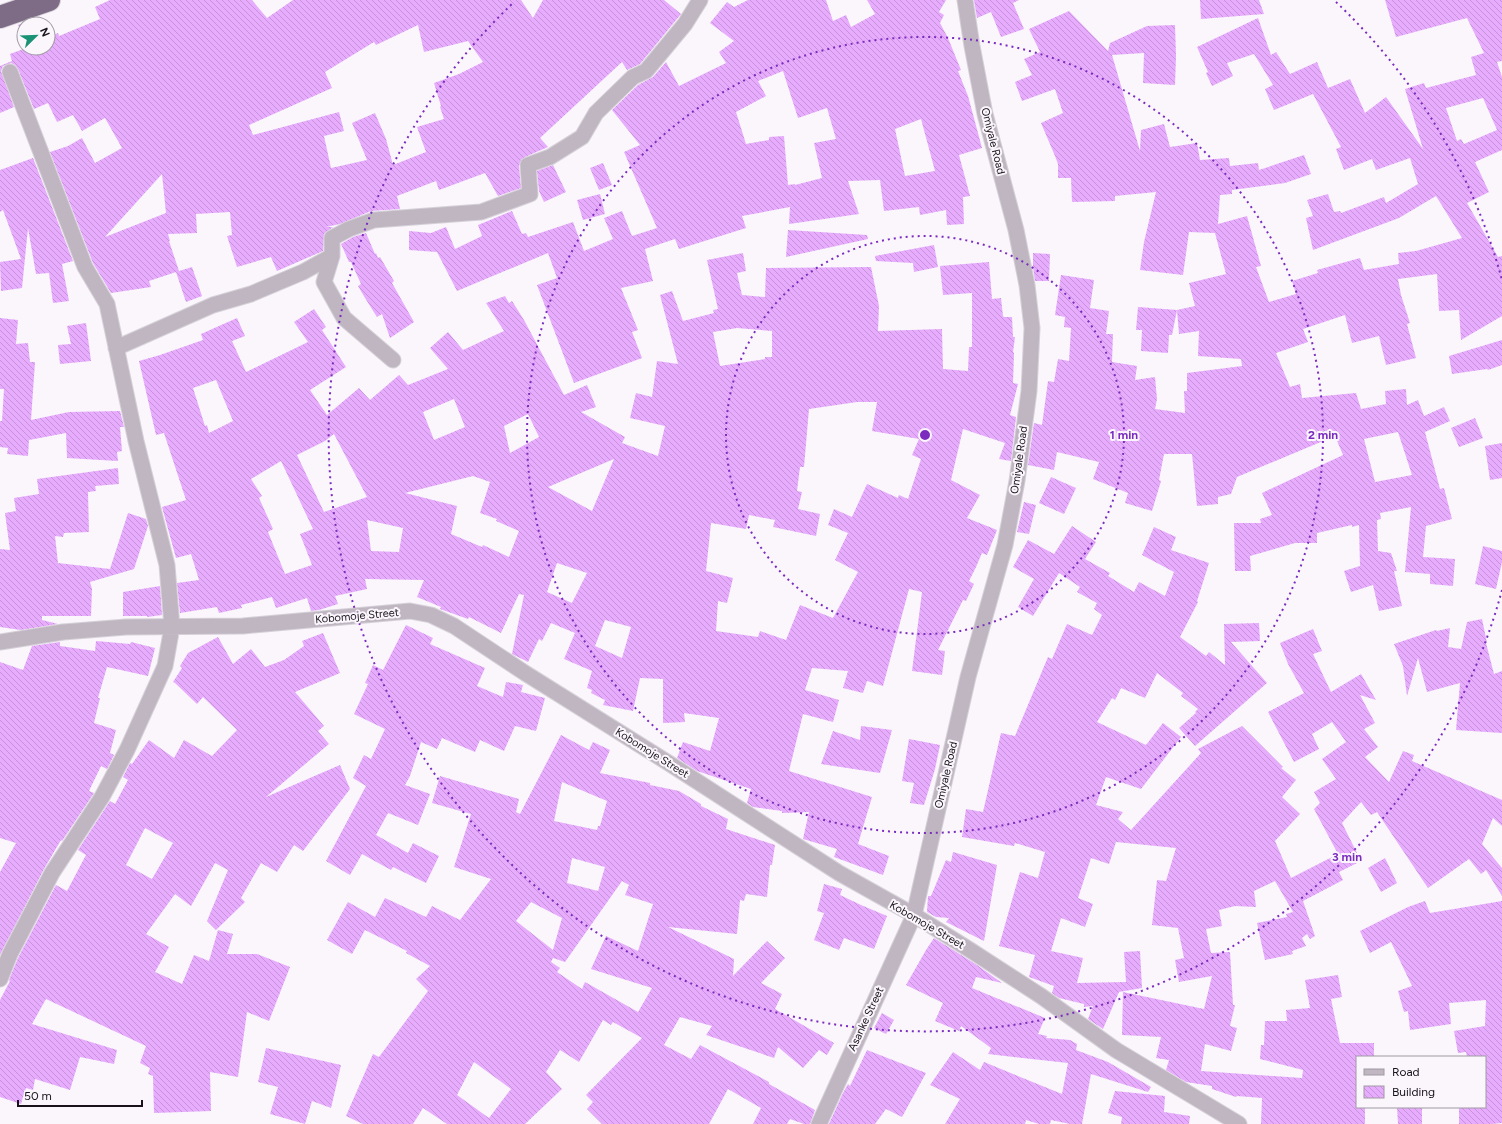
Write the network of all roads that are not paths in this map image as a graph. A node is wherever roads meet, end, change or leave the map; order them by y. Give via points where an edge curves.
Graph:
1 (49, 0) edge
2 (700, 0) edge
3 (965, 0) edge
4 (0, 17) edge
5 (10, 72) dead end
6 (332, 256) junction
7 (116, 348) junction
8 (393, 360) dead end
9 (172, 627) junction
10 (0, 642) edge
11 (914, 915) junction
12 (0, 979) edge
13 (819, 1124) edge
14 (1238, 1124) edge

1 - 4 highway
2 - 6 street via 685,24 646,71 633,77 596,113 582,138 550,157 528,165 530,194 481,212 374,220 332,238
3 - 11 street, Omiyale Road via 985,114 1016,230 1027,285 1032,328 1029,391 1017,481 1005,545 968,677
5 - 7 street via 86,267 107,304
6 - 7 street via 251,294 213,305
6 - 8 street via 324,282 344,318
7 - 9 street via 166,565
9 - 10 street, Kobomoje Street via 126,627 63,632
9 - 11 street, Kobomoje Street via 243,626 410,611 431,615 454,626 839,874
9 - 12 street via 165,666 128,750 102,797 52,873 10,954
11 - 13 street, Asanke Street
11 - 14 street, Kobomoje Street via 1041,996 1116,1050

